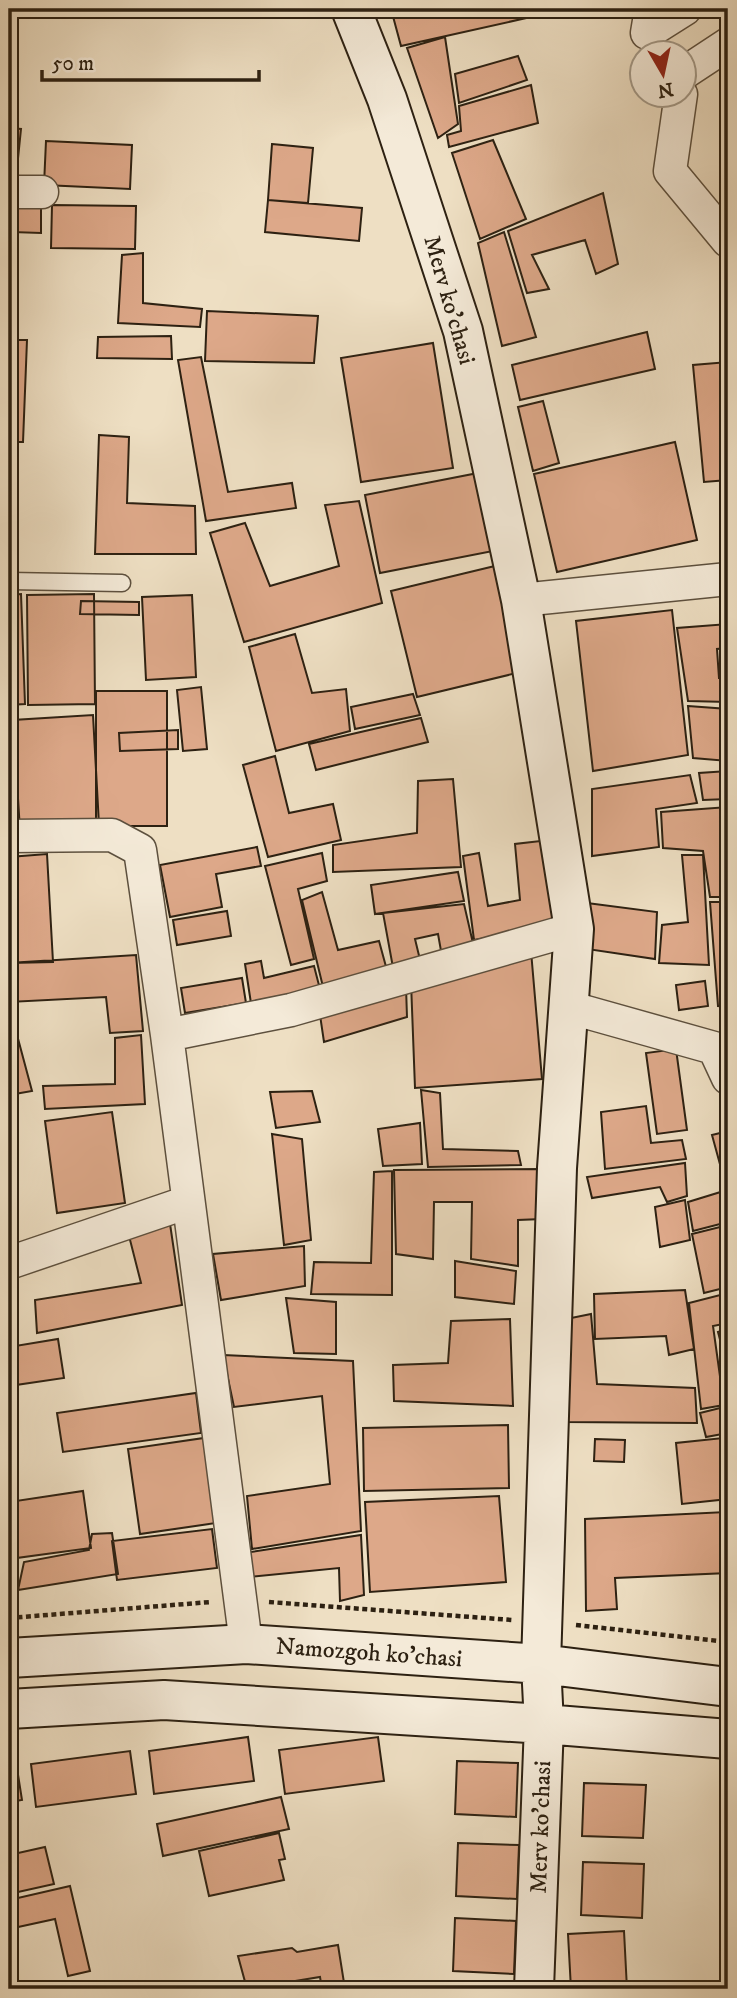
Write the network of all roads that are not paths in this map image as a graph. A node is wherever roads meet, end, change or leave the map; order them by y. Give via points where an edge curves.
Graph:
1 (351, 9) edge
2 (685, 9) edge
3 (653, 31) edge
4 (728, 44) edge
5 (698, 64) edge
6 (679, 108) edge
7 (9, 192) edge
8 (42, 192) dead end
9 (728, 241) edge
10 (728, 579) edge
11 (9, 581) edge
12 (122, 583) dead end
13 (522, 600) junction
14 (9, 836) edge
15 (573, 929) junction
16 (568, 1007) junction
17 (167, 1035) junction
18 (728, 1078) edge
19 (188, 1202) junction
20 (9, 1263) edge
21 (246, 1644) junction
22 (9, 1658) edge
23 (541, 1664) junction
24 (728, 1687) edge
25 (9, 1709) edge
26 (544, 1724) junction
27 (728, 1739) edge
28 (534, 1989) edge

1 - 13 street, Merv ko'chasi via 387,99 463,331
2 - 3 street
4 - 5 street
6 - 9 street via 670,171
7 - 8 street
10 - 13 street
11 - 12 lane
13 - 15 street, Merv ko'chasi
14 - 17 street via 113,835 141,850
15 - 16 street, Merv ko'chasi
15 - 17 street via 291,1010
16 - 18 street via 714,1048
16 - 23 street, Merv ko'chasi via 557,1168
17 - 19 street
19 - 20 street
19 - 21 street
21 - 22 street, Namozgoh ko'chasi
21 - 23 street, Namozgoh ko'chasi
23 - 24 street, Namozgoh ko'chasi
23 - 26 street, Merv ko'chasi
25 - 26 street via 164,1700
26 - 27 street
26 - 28 street, Merv ko'chasi

